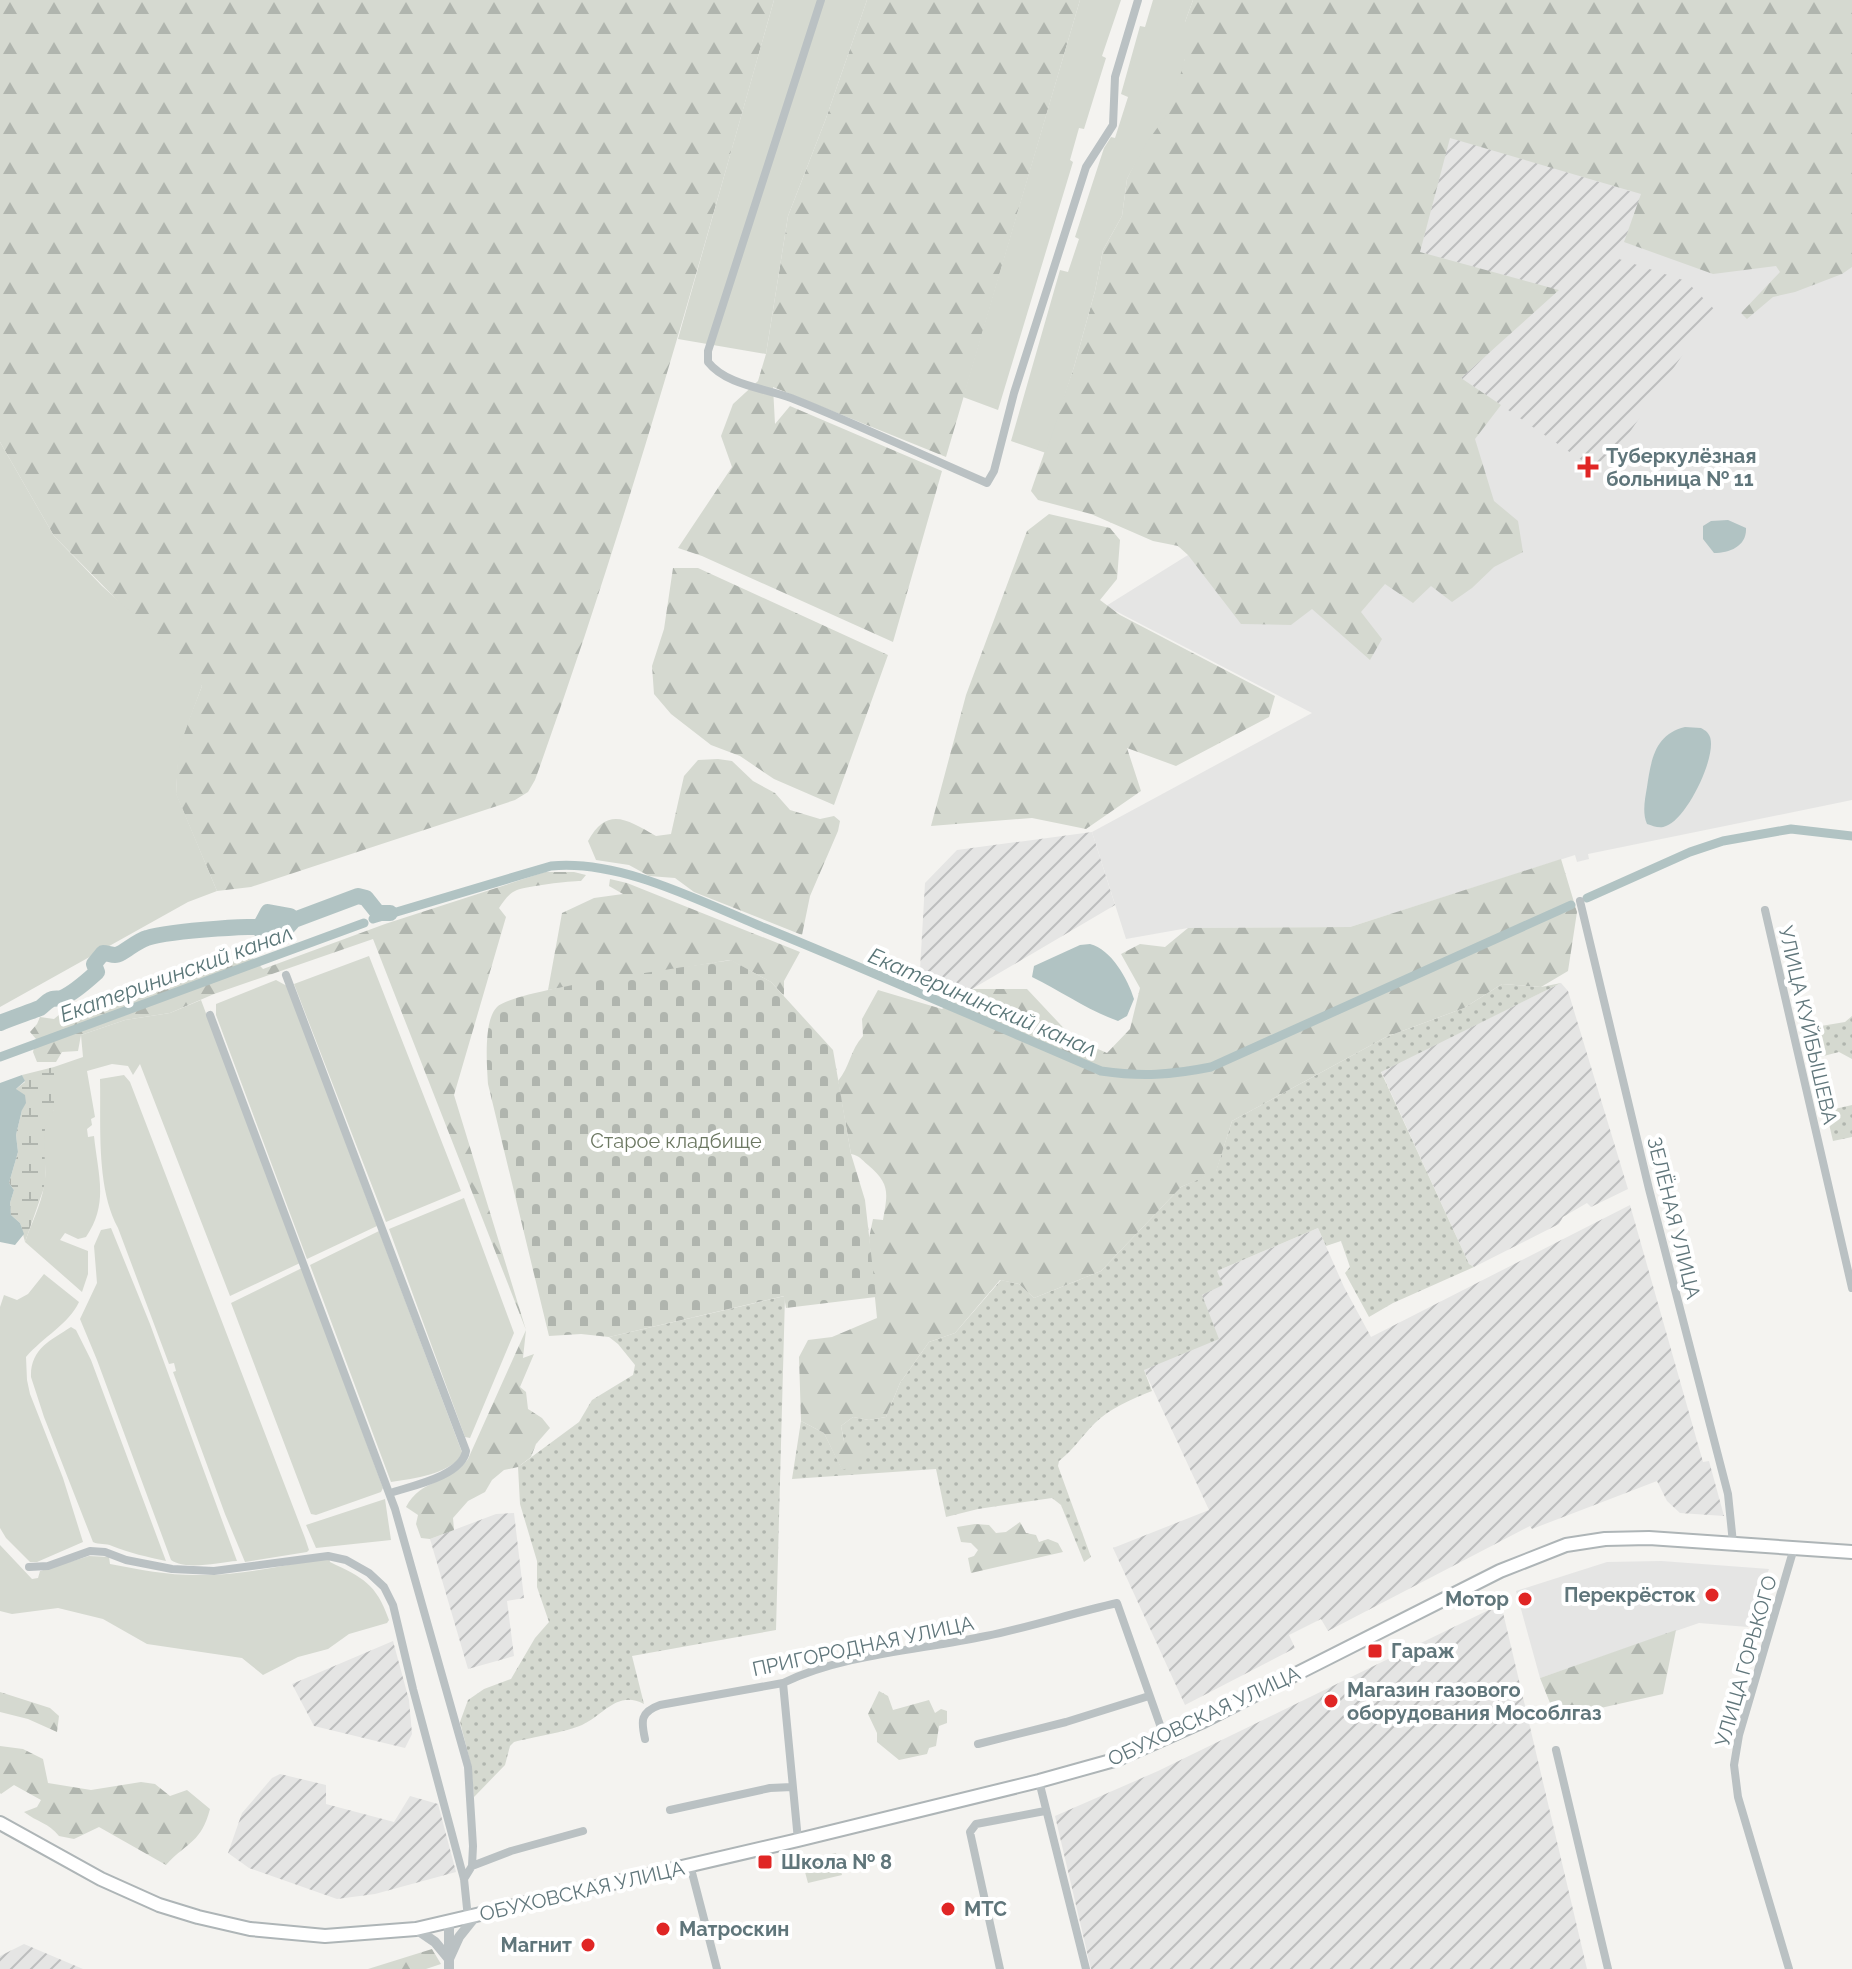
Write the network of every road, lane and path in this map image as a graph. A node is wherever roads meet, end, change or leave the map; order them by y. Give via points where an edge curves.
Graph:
1 (821, 0) edge
2 (1138, 0) edge
3 (1580, 901) dead end
4 (1765, 910) dead end
5 (286, 975) dead end
6 (210, 1015) dead end
7 (1852, 1288) edge
8 (390, 1493) junction
9 (1733, 1543) junction
10 (1794, 1548) junction
11 (1852, 1552) edge
12 (29, 1567) dead end
13 (783, 1683) junction
14 (1149, 1696) junction
15 (645, 1739) dead end
16 (1165, 1739) junction
17 (978, 1744) dead end
18 (1556, 1750) dead end
19 (1039, 1781) junction
20 (792, 1787) junction
21 (670, 1810) dead end
22 (1045, 1811) junction
23 (0, 1823) edge
24 (583, 1831) dead end
25 (798, 1840) junction
26 (690, 1865) junction
27 (472, 1866) junction
28 (464, 1879) junction
29 (471, 1917) junction
30 (449, 1922) junction
31 (416, 1929) junction
32 (449, 1964) edge
33 (717, 1969) edge
34 (1000, 1969) edge
35 (1086, 1969) edge
36 (1608, 1969) edge
37 (1789, 1969) edge

1 - 2 street via 708,362 725,376 790,398 987,483 1086,167 1113,125 1115,77
3 - 9 street, ЗЕЛЁНАЯ УЛИЦА via 1728,1494
4 - 7 street, УЛИЦА КУЙБЫШЕВА
5 - 8 street via 466,1451 459,1466 447,1473
6 - 8 street
8 - 27 street via 468,1767
9 - 10 main road, ОБУХОВСКАЯ УЛИЦА
9 - 16 main road, ОБУХОВСКАЯ УЛИЦА via 1631,1538 1552,1549
10 - 11 main road, ОБУХОВСКАЯ УЛИЦА
10 - 37 street, УЛИЦА ГОРЬКОГО via 1734,1751 1738,1797
12 - 28 street via 90,1551 172,1569 214,1571 328,1556 369,1573 393,1605
13 - 14 street, ПРИГОРОДНАЯ УЛИЦА via 827,1668 1117,1603
13 - 15 street, ПРИГОРОДНАЯ УЛИЦА via 650,1708 642,1716
13 - 20 street
14 - 16 street
14 - 17 street
16 - 19 main road, ОБУХОВСКАЯ УЛИЦА via 1118,1759
18 - 36 street
19 - 22 street
19 - 25 main road, ОБУХОВСКАЯ УЛИЦА
20 - 21 street
20 - 25 street
22 - 34 street via 976,1824 970,1832
22 - 35 street
23 - 31 main road, ОБУХОВСКАЯ УЛИЦА via 159,1905 250,1929 336,1936
24 - 27 street
25 - 26 main road, ОБУХОВСКАЯ УЛИЦА
26 - 29 main road, ОБУХОВСКАЯ УЛИЦА
26 - 33 street
27 - 28 street
28 - 29 street
29 - 30 main road, ОБУХОВСКАЯ УЛИЦА
29 - 32 street
30 - 31 main road, ОБУХОВСКАЯ УЛИЦА
30 - 32 street
31 - 32 street via 435,1942

